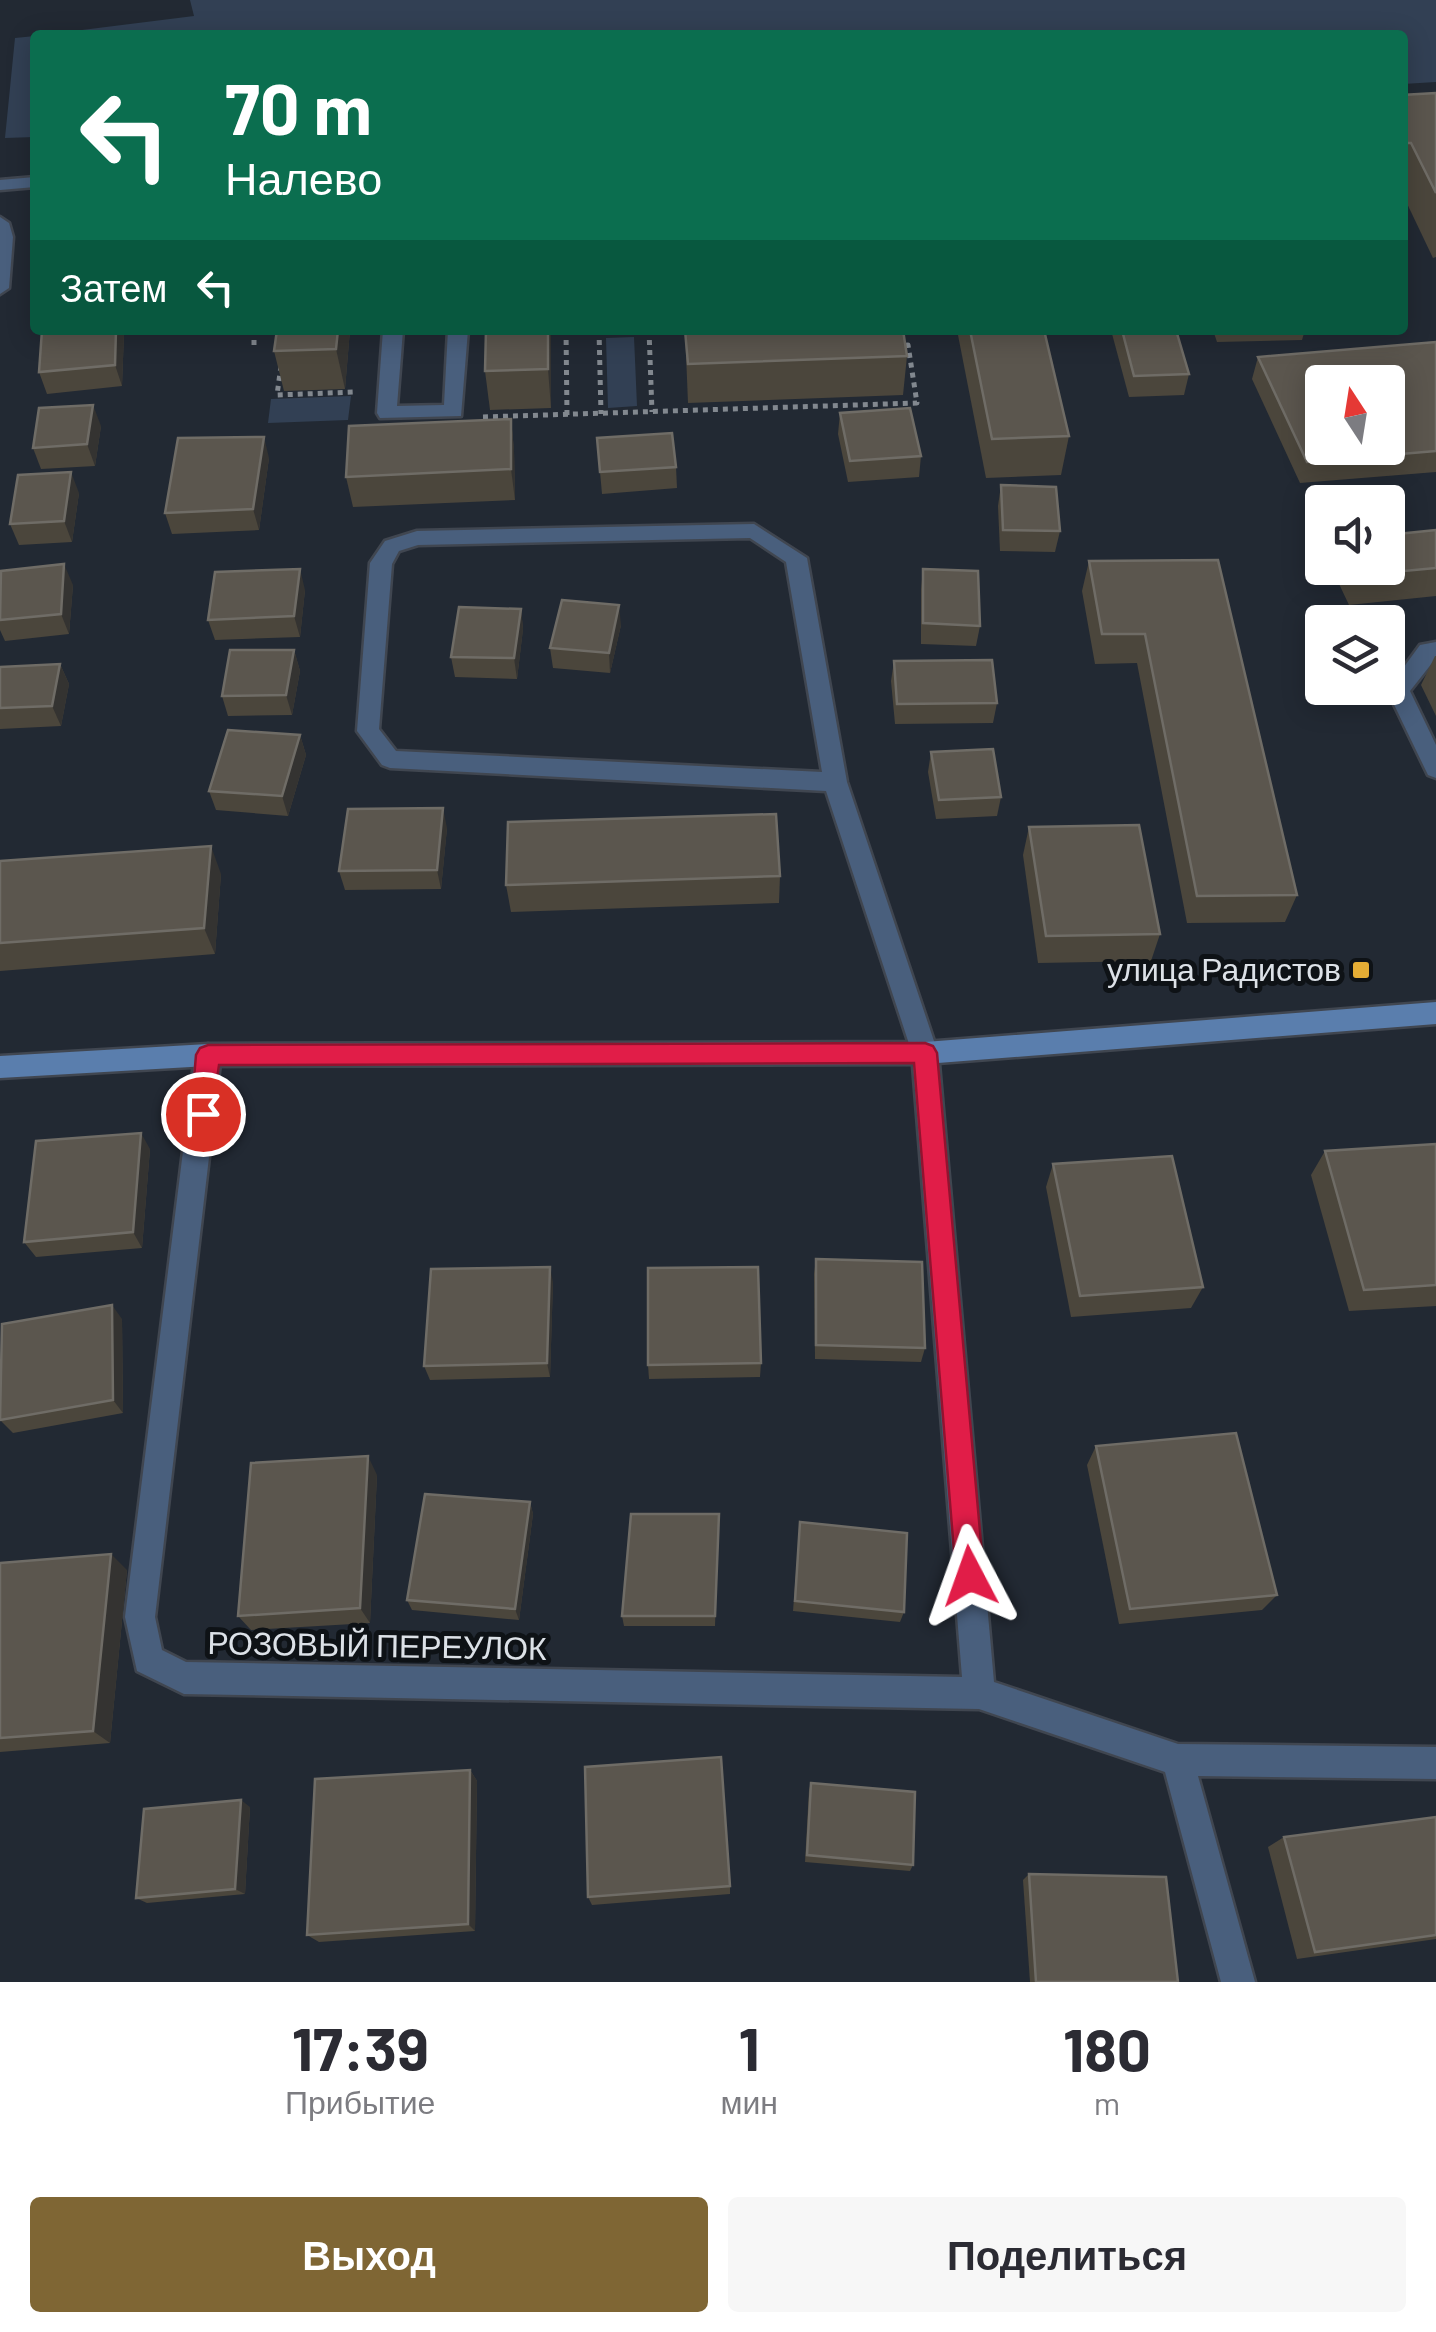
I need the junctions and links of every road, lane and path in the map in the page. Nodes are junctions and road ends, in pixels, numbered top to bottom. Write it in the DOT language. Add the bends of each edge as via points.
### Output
graph roads {
  1 [pos="30,182"];
  2 [pos="0,185"];
  3 [pos="0,224"];
  4 [pos="0,288"];
  5 [pos="254,335"];
  6 [pos="394,335"];
  7 [pos="458,335"];
  8 [pos="566,335"];
  9 [pos="599,335"];
  10 [pos="649,335"];
  11 [pos="889,346"];
  12 [pos="254,348"];
  13 [pos="281,362"];
  14 [pos="454,412"];
  15 [pos="652,412"];
  16 [pos="387,414"];
  17 [pos="566,414"];
  18 [pos="600,414"];
  19 [pos="1436,650"];
  20 [pos="1436,768"];
  21 [pos="835,782"];
  22 [pos="1436,1012"];
  23 [pos="925,1053"];
  24 [pos="208,1055"];
  25 [pos="0,1067"];
  26 [pos="980,1692"];
  27 [pos="1178,1760"];
  28 [pos="1436,1763"];
  29 [pos="1238,1982"];
  1 -- 2 [label="street"];
  3 -- 4 [label="street"];
  5 -- 12 [label="path"];
  6 -- 16 [label="street"];
  7 -- 14 [label="street"];
  8 -- 17 [label="path"];
  9 -- 18 [label="path"];
  10 -- 15 [label="path"];
  11 -- 15 [label="path" via="908,345 917,403"];
  13 -- 16 [label="path" via="277,395 370,392 368,414"];
  14 -- 16 [label="street"];
  14 -- 17 [label="path" via="474,411 474,418"];
  15 -- 18 [label="path"];
  17 -- 18 [label="path"];
  19 -- 20 [label="street" via="1398,690"];
  21 -- 21 [label="street" via="796,558 754,531 418,538 392,546 380,563 368,731 390,759"];
  21 -- 23 [label="street"];
  22 -- 23 [label="main road"];
  23 -- 24 [label="main road"];
  23 -- 26 [label="street"];
  24 -- 25 [label="main road"];
  24 -- 26 [label="street, РОЗОВЫЙ ПЕРЕУЛОК" via="140,1617 148,1660 184,1678"];
  26 -- 27 [label="street, РОЗОВЫЙ ПЕРЕУЛОК"];
  27 -- 28 [label="street, РОЗОВЫЙ ПЕРЕУЛОК"];
  27 -- 29 [label="street"];
}
